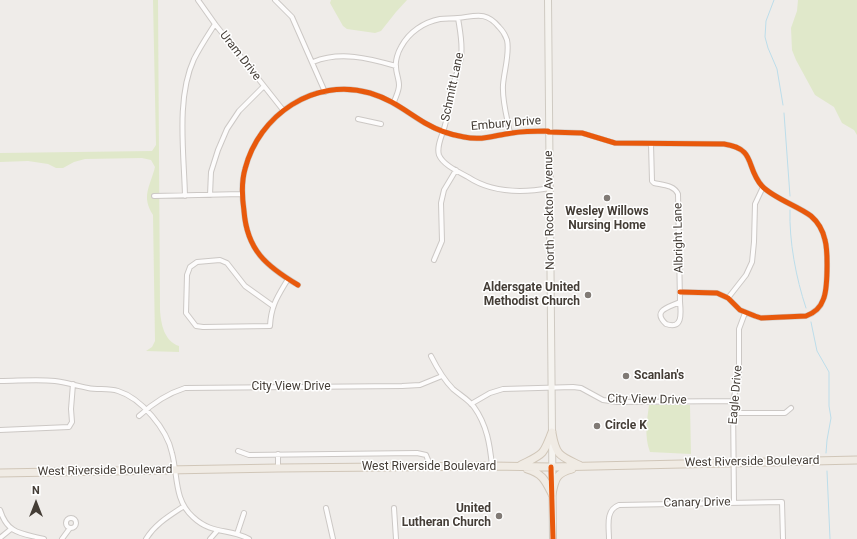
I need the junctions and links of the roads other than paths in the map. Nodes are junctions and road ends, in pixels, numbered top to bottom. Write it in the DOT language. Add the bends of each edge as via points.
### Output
graph roads {
  1 [pos="198,0"];
  2 [pos="275,0"];
  3 [pos="548,0"];
  4 [pos="458,18"];
  5 [pos="215,24"];
  6 [pos="313,62"];
  7 [pos="396,66"];
  8 [pos="264,86"];
  9 [pos="326,92"];
  10 [pos="394,102"];
  11 [pos="283,110"];
  12 [pos="358,119"];
  13 [pos="381,124"];
  14 [pos="548,131"];
  15 [pos="443,132"];
  16 [pos="510,133"];
  17 [pos="651,144"];
  18 [pos="456,170"];
  19 [pos="763,187"];
  20 [pos="550,188"];
  21 [pos="242,194"];
  22 [pos="210,195"];
  23 [pos="154,196"];
  24 [pos="185,196"];
  25 [pos="434,260"];
  26 [pos="288,279"];
  27 [pos="298,284"];
  28 [pos="680,292"];
  29 [pos="728,298"];
  30 [pos="680,302"];
  31 [pos="273,306"];
  32 [pos="745,313"];
  33 [pos="432,356"];
  34 [pos="442,376"];
  35 [pos="0,381"];
  36 [pos="73,384"];
  37 [pos="552,388"];
  38 [pos="733,401"];
  39 [pos="471,404"];
  40 [pos="791,408"];
  41 [pos="146,411"];
  42 [pos="733,413"];
  43 [pos="139,416"];
  44 [pos="0,430"];
  45 [pos="552,432"];
  46 [pos="238,452"];
  47 [pos="278,454"];
  48 [pos="857,460"];
  49 [pos="733,463"];
  50 [pos="492,466"];
  51 [pos="519,466"];
  52 [pos="581,466"];
  53 [pos="431,467"];
  54 [pos="551,467"];
  55 [pos="278,468"];
  56 [pos="175,469"];
  57 [pos="0,473"];
  58 [pos="552,494"];
  59 [pos="734,503"];
  60 [pos="184,506"];
  61 [pos="326,508"];
  62 [pos="394,508"];
  63 [pos="0,510"];
  64 [pos="244,513"];
  65 [pos="70,528"];
  66 [pos="11,529"];
  67 [pos="217,531"];
  68 [pos="238,534"];
  69 [pos="0,538"];
  70 [pos="44,539"];
  71 [pos="62,539"];
  72 [pos="146,539"];
  73 [pos="210,539"];
  74 [pos="249,539"];
  75 [pos="333,539"];
  76 [pos="396,539"];
  77 [pos="552,539"];
  78 [pos="609,539"];
  79 [pos="783,539"];
  1 -- 5 [label="street, Uram Drive"];
  2 -- 6 [label="street" via="292,17"];
  3 -- 14 [label="street, North Rockton Avenue"];
  4 -- 7 [label="street" via="439,19 413,32 398,54"];
  4 -- 15 [label="street, Schmitt Lane" via="461,56"];
  4 -- 16 [label="street" via="475,15 490,18 504,33 508,47 503,85 504,102"];
  5 -- 8 [label="street, Uram Drive"];
  5 -- 24 [label="street" via="194,59 184,92"];
  6 -- 7 [label="street" via="344,56 362,57"];
  6 -- 9 [label="street"];
  7 -- 10 [label="street" via="399,83"];
  8 -- 11 [label="street, Uram Drive"];
  8 -- 22 [label="street" via="239,111 227,129 211,172"];
  9 -- 10 [label="street, Embury Drive" via="357,90"];
  9 -- 11 [label="street, Embury Drive" via="304,98"];
  10 -- 15 [label="street, Embury Drive" via="425,124"];
  11 -- 21 [label="street, Embury Drive" via="265,128 252,151 245,170"];
  12 -- 13 [label="street"];
  14 -- 16 [label="street, Embury Drive"];
  14 -- 17 [label="street, Embury Drive" via="582,133 615,143"];
  14 -- 20 [label="street, North Rockton Avenue"];
  15 -- 16 [label="street, Embury Drive" via="483,139"];
  15 -- 18 [label="street, Schmitt Lane" via="440,155 444,162"];
  17 -- 19 [label="street, Embury Drive" via="724,144 736,147 746,154"];
  17 -- 28 [label="street, Albright Lane" via="652,181 673,188 678,194"];
  18 -- 20 [label="street" via="477,183 496,190 531,192"];
  18 -- 25 [label="street" via="444,190 441,203 442,241"];
  19 -- 29 [label="street" via="755,204 752,262 746,275"];
  19 -- 32 [label="street" via="811,216 822,231 826,246 826,291 820,307 812,314 799,318 761,318"];
  20 -- 37 [label="street, North Rockton Avenue"];
  21 -- 22 [label="street"];
  21 -- 26 [label="street, Embury Drive" via="246,228 251,243 268,265"];
  22 -- 24 [label="street"];
  23 -- 24 [label="street"];
  26 -- 27 [label="street, Embury Drive"];
  26 -- 31 [label="street"];
  28 -- 29 [label="street" via="711,292"];
  28 -- 30 [label="street, Albright Lane"];
  29 -- 32 [label="street"];
  30 -- 30 [label="street, Albright Lane" via="680,320 674,325 666,324 662,319 662,311"];
  31 -- 31 [label="street" via="270,326 196,326 186,313 187,275 190,267 197,262 220,260 226,263 245,286"];
  32 -- 38 [label="street, Eagle Drive" via="739,329 739,376"];
  33 -- 34 [label="street"];
  34 -- 39 [label="street"];
  34 -- 41 [label="street, City View Drive" via="420,385 402,386 185,388 168,394"];
  35 -- 36 [label="street" via="49,380"];
  36 -- 41 [label="street" via="121,392 134,399"];
  36 -- 44 [label="street" via="72,424 69,428"];
  37 -- 38 [label="street, City View Drive" via="581,388 603,400 617,402"];
  37 -- 39 [label="street, City View Drive" via="502,389"];
  37 -- 45 [label="street, North Rockton Avenue"];
  38 -- 42 [label="street, Eagle Drive"];
  39 -- 50 [label="street" via="486,431"];
  40 -- 42 [label="street" via="785,413"];
  41 -- 43 [label="street, City View Drive"];
  41 -- 56 [label="street" via="168,438"];
  42 -- 49 [label="street, Eagle Drive"];
  45 -- 51 [label="main road" via="542,453"];
  45 -- 52 [label="main road" via="554,446 559,454"];
  45 -- 54 [label="street, North Rockton Avenue"];
  46 -- 47 [label="street" via="249,455"];
  47 -- 53 [label="street" via="417,453 426,455"];
  47 -- 55 [label="street"];
  48 -- 49 [label="main road, West Riverside Boulevard"];
  49 -- 52 [label="main road, West Riverside Boulevard"];
  49 -- 59 [label="street, Eagle Drive"];
  50 -- 51 [label="main road, West Riverside Boulevard"];
  50 -- 53 [label="main road, West Riverside Boulevard"];
  51 -- 54 [label="main road, West Riverside Boulevard"];
  51 -- 58 [label="main road" via="545,479"];
  52 -- 54 [label="main road, West Riverside Boulevard"];
  52 -- 58 [label="main road" via="558,475"];
  53 -- 55 [label="main road, West Riverside Boulevard"];
  54 -- 58 [label="street, North Rockton Avenue"];
  55 -- 56 [label="main road, West Riverside Boulevard"];
  56 -- 57 [label="main road, West Riverside Boulevard"];
  56 -- 60 [label="street" via="178,492"];
  58 -- 77 [label="street, North Rockton Avenue"];
  59 -- 78 [label="street, Canary Drive" via="621,504 612,509 609,517"];
  59 -- 79 [label="street, Canary Drive" via="782,502"];
  60 -- 67 [label="street" via="194,518"];
  60 -- 72 [label="street" via="159,523"];
  61 -- 75 [label="street"];
  62 -- 76 [label="street"];
  63 -- 66 [label="street"];
  64 -- 68 [label="street"];
  65 -- 71 [label="street"];
  66 -- 69 [label="street"];
  66 -- 70 [label="street" via="22,535"];
  67 -- 68 [label="street"];
  67 -- 73 [label="street"];
  68 -- 74 [label="street"];
}
